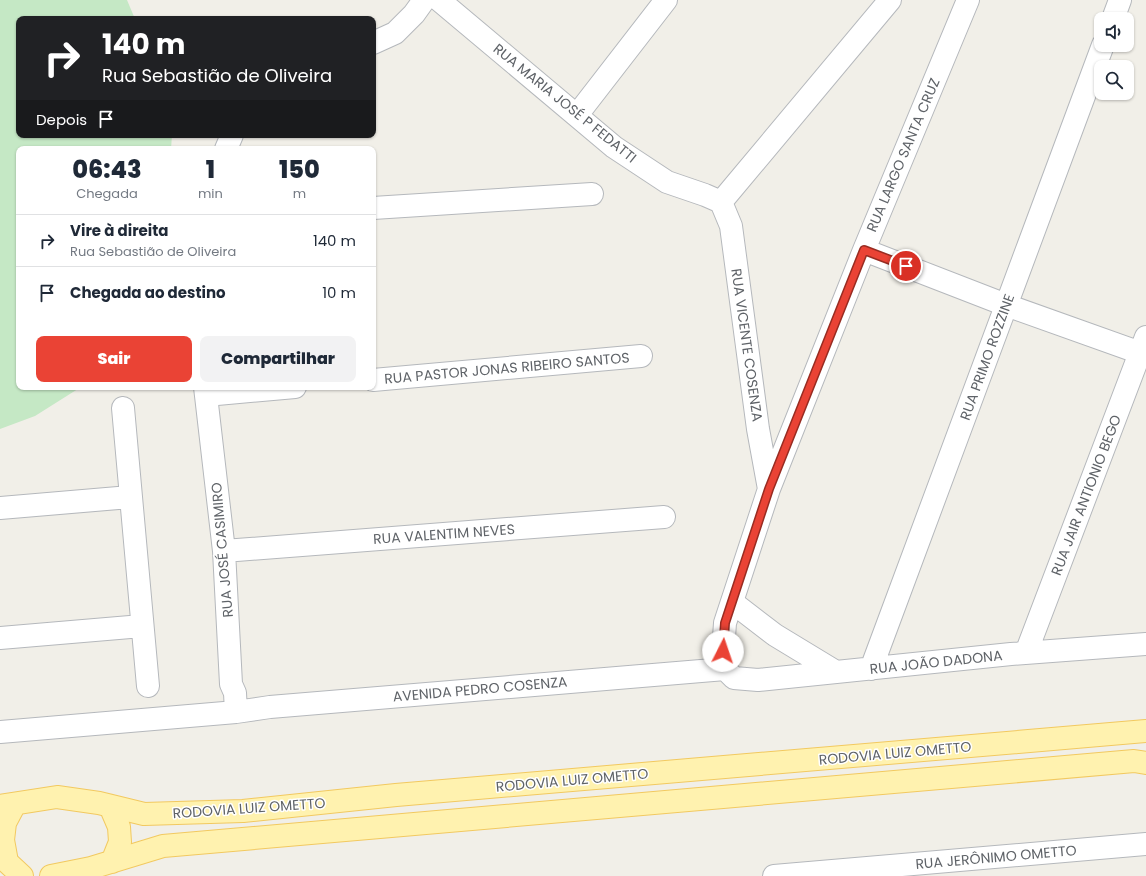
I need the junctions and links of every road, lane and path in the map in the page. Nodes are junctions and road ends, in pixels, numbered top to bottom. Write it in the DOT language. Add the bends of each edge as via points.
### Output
graph roads {
  1 [pos="424,0"];
  2 [pos="439,0"];
  3 [pos="666,0"];
  4 [pos="890,0"];
  5 [pos="968,0"];
  6 [pos="1120,0"];
  7 [pos="1116,12"];
  8 [pos="376,42"];
  9 [pos="1100,52"];
  10 [pos="577,116"];
  11 [pos="592,194"];
  12 [pos="721,202"];
  13 [pos="376,208"];
  14 [pos="864,250"];
  15 [pos="1006,305"];
  16 [pos="1144,348"];
  17 [pos="641,356"];
  18 [pos="376,380"];
  19 [pos="228,390"];
  20 [pos="206,391"];
  21 [pos="123,408"];
  22 [pos="769,489"];
  23 [pos="130,497"];
  24 [pos="0,508"];
  25 [pos="664,517"];
  26 [pos="224,551"];
  27 [pos="732,602"];
  28 [pos="142,626"];
  29 [pos="0,638"];
  30 [pos="1146,644"];
  31 [pos="1026,653"];
  32 [pos="871,669"];
  33 [pos="727,671"];
  34 [pos="836,672"];
  35 [pos="148,686"];
  36 [pos="236,712"];
  37 [pos="1146,731"];
  38 [pos="0,732"];
  39 [pos="1146,763"];
  40 [pos="7,805"];
  41 [pos="110,806"];
  42 [pos="1146,844"];
  43 [pos="112,862"];
  44 [pos="982,867"];
  45 [pos="813,874"];
  46 [pos="60,875"];
  47 [pos="22,876"];
  48 [pos="774,876"];
  1 -- 8 [label="street" via="395,32"];
  2 -- 10 [label="street, RUA MARIA JOSÉ P FEDATTI"];
  3 -- 10 [label="street"];
  4 -- 12 [label="street"];
  5 -- 14 [label="street, RUA LARGO SANTA CRUZ"];
  6 -- 7 [label="street"];
  9 -- 15 [label="street, RUA PRIMO ROZZINE"];
  10 -- 12 [label="street, RUA MARIA JOSÉ P FEDATTI" via="614,147 667,182"];
  11 -- 13 [label="street"];
  12 -- 22 [label="street, RUA VICENTE COSENZA" via="731,226 758,429"];
  14 -- 15 [label="street"];
  14 -- 22 [label="street, RUA LARGO SANTA CRUZ"];
  15 -- 16 [label="street"];
  15 -- 32 [label="street, RUA PRIMO ROZZINE"];
  16 -- 31 [label="street, RUA JAIR ANTIONIO BEGO"];
  17 -- 18 [label="street, RUA PASTOR JONAS RIBEIRO SANTOS"];
  19 -- 20 [label="street"];
  20 -- 26 [label="street, RUA JOSÉ CASIMIRO"];
  21 -- 23 [label="street"];
  22 -- 27 [label="street, RUA LARGO SANTA CRUZ"];
  23 -- 24 [label="street"];
  23 -- 28 [label="street"];
  25 -- 26 [label="street, RUA VALENTIM NEVES"];
  26 -- 36 [label="street, RUA JOSÉ CASIMIRO" via="231,684 235,693"];
  27 -- 33 [label="street, RUA LARGO SANTA CRUZ" via="725,623 723,651"];
  27 -- 34 [label="street" via="775,636"];
  28 -- 29 [label="street"];
  28 -- 35 [label="street"];
  30 -- 31 [label="street, RUA JOÃO DADONA"];
  31 -- 32 [label="street, RUA JOÃO DADONA"];
  32 -- 34 [label="street, RUA JOÃO DADONA"];
  33 -- 34 [label="street, RUA JOÃO DADONA" via="734,678 758,680"];
  33 -- 36 [label="street, AVENIDA PEDRO COSENZA" via="270,707"];
  36 -- 38 [label="street, AVENIDA PEDRO COSENZA"];
  37 -- 41 [label="main road, RODOVIA LUIZ OMETTO" via="404,794 243,811 144,814"];
  39 -- 43 [label="main road, RODOVIA LUIZ OMETTO" via="1134,761 163,846"];
  40 -- 41 [label="main road, RODOVIA LUIZ OMETTO" via="57,797"];
  40 -- 47 [label="main road" via="3,840 7,862"];
  41 -- 43 [label="main road" via="119,827 120,842"];
  42 -- 44 [label="street, RUA JERÔNIMO OMETTO"];
  43 -- 46 [label="main road, RODOVIA LUIZ OMETTO"];
  44 -- 45 [label="street, RUA JERÔNIMO OMETTO"];
  45 -- 48 [label="street, RUA JERÔNIMO OMETTO"];
}
